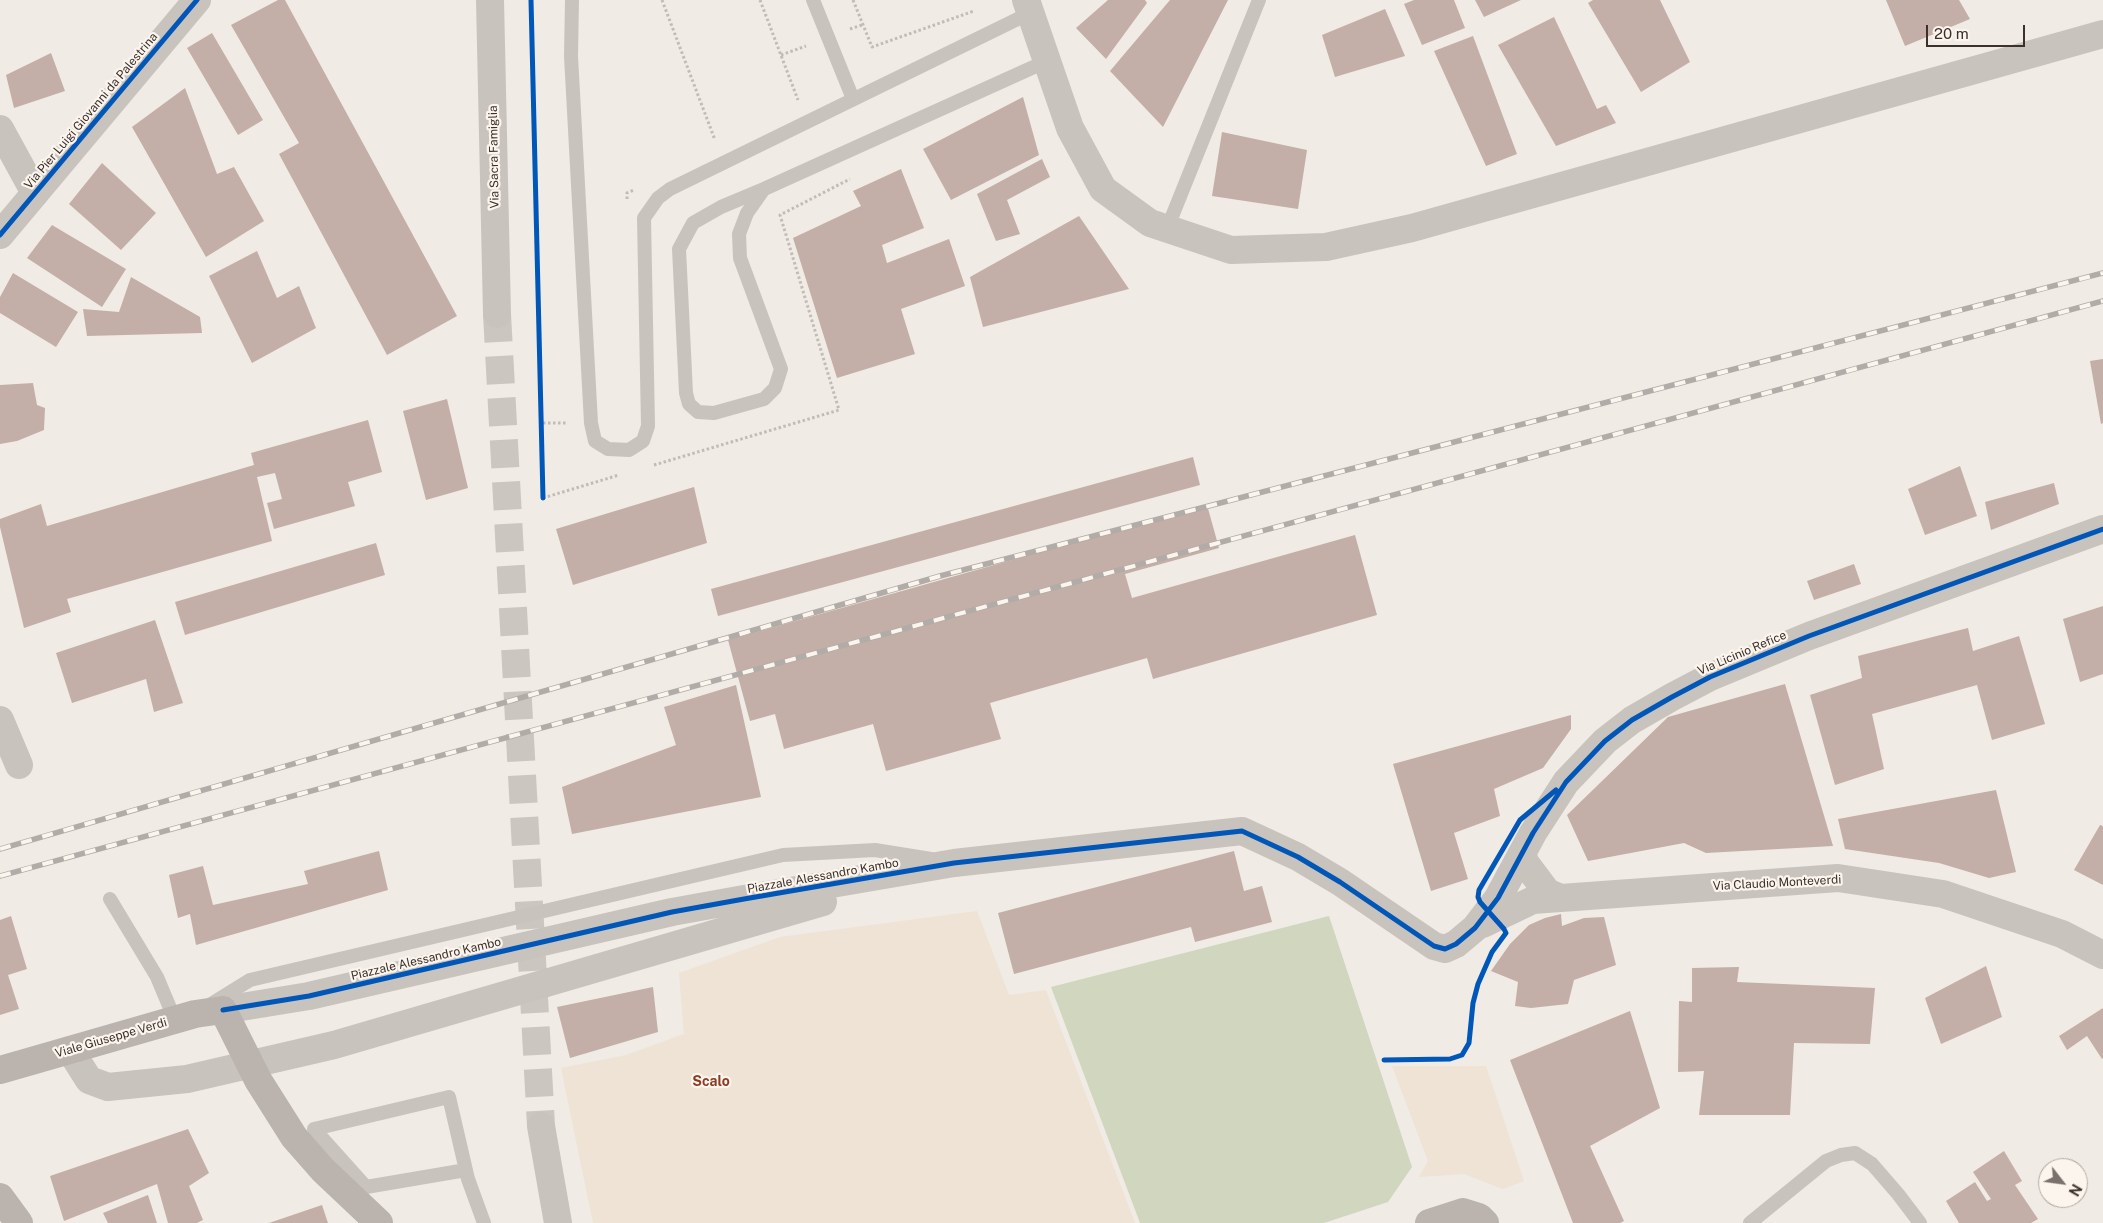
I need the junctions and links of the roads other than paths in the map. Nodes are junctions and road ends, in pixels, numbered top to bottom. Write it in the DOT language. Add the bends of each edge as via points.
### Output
graph roads {
  1 [pos="197,0"];
  2 [pos="490,0"];
  3 [pos="572,0"];
  4 [pos="813,0"];
  5 [pos="1260,0"];
  6 [pos="1028,6"];
  7 [pos="2103,34"];
  8 [pos="1047,61"];
  9 [pos="853,99"];
  10 [pos="0,129"];
  11 [pos="764,189"];
  12 [pos="35,193"];
  13 [pos="1167,229"];
  14 [pos="0,235"];
  15 [pos="497,314"];
  16 [pos="2103,529"];
  17 [pos="0,720"];
  18 [pos="19,765"];
  19 [pos="1522,855"];
  20 [pos="954,863"];
  21 [pos="1558,897"];
  22 [pos="110,899"];
  23 [pos="1408,928"];
  24 [pos="1475,928"];
  25 [pos="2103,955"];
  26 [pos="223,1010"];
  27 [pos="185,1017"];
  28 [pos="70,1050"];
  29 [pos="250,1064"];
  30 [pos="0,1070"];
  31 [pos="541,1126"];
  32 [pos="466,1170"];
  33 [pos="0,1197"];
  34 [pos="1482,1220"];
  35 [pos="19,1223"];
  36 [pos="379,1223"];
  37 [pos="484,1223"];
  38 [pos="558,1223"];
  39 [pos="1429,1223"];
  40 [pos="1750,1223"];
  41 [pos="1920,1223"];
  1 -- 12 [label="street, Via Pier Luigi Giovanni da Palestrina"];
  2 -- 15 [label="street, Via Sacra Famiglia"];
  3 -- 9 [label="lane" via="571,56 591,423 595,441 608,449 629,450 643,441 648,426 644,218 658,198 670,189"];
  4 -- 9 [label="lane"];
  5 -- 13 [label="lane"];
  6 -- 8 [label="street"];
  6 -- 9 [label="lane"];
  7 -- 13 [label="street" via="1412,228 1326,247 1231,250"];
  8 -- 11 [label="lane"];
  8 -- 13 [label="street" via="1070,128 1103,189 1150,223"];
  10 -- 12 [label="street"];
  11 -- 11 [label="lane" via="693,223 679,249 686,393 689,404 698,412 714,413 764,399 775,388 781,369 740,258 739,234 747,213"];
  12 -- 14 [label="street, Via Pier Luigi Giovanni da Palestrina"];
  16 -- 19 [label="street, Via Licinio Refice" via="1809,636 1710,677 1672,697 1632,720 1584,760 1566,782"];
  17 -- 18 [label="street"];
  19 -- 21 [label="street" via="1548,892"];
  19 -- 24 [label="street, Via Licinio Refice" via="1498,898"];
  20 -- 23 [label="street, Piazzale Alessandro Kambo" via="1242,831 1298,857"];
  20 -- 26 [label="street, Piazzale Alessandro Kambo" via="672,912 309,996"];
  20 -- 27 [label="lane, Piazzale Alessandro Kambo" via="875,850 784,855 250,980"];
  20 -- 29 [label="street, Piazzale Alessandro Kambo" via="334,1045"];
  21 -- 24 [label="street, Via Claudio Monteverdi" via="1533,900 1514,907"];
  21 -- 25 [label="street, Via Claudio Monteverdi" via="1838,878 1943,894 2062,934"];
  22 -- 27 [label="lane"];
  23 -- 24 [label="street, Via Licinio Refice" via="1434,946 1445,949"];
  26 -- 27 [label="main road, Viale Giuseppe Verdi"];
  26 -- 29 [label="main road"];
  27 -- 28 [label="main road, Viale Giuseppe Verdi"];
  28 -- 29 [label="street, Piazzale Alessandro Kambo" via="89,1080 108,1087 187,1079"];
  28 -- 30 [label="main road, Viale Giuseppe Verdi"];
  29 -- 36 [label="main road" via="294,1137 323,1170"];
  31 -- 38 [label="street"];
  32 -- 32 [label="lane" via="449,1098 314,1129 366,1187"];
  32 -- 37 [label="lane"];
  33 -- 35 [label="main road"];
  34 -- 39 [label="main road" via="1463,1212"];
  40 -- 41 [label="lane" via="1826,1161 1841,1154 1855,1154 1872,1164"];
}
